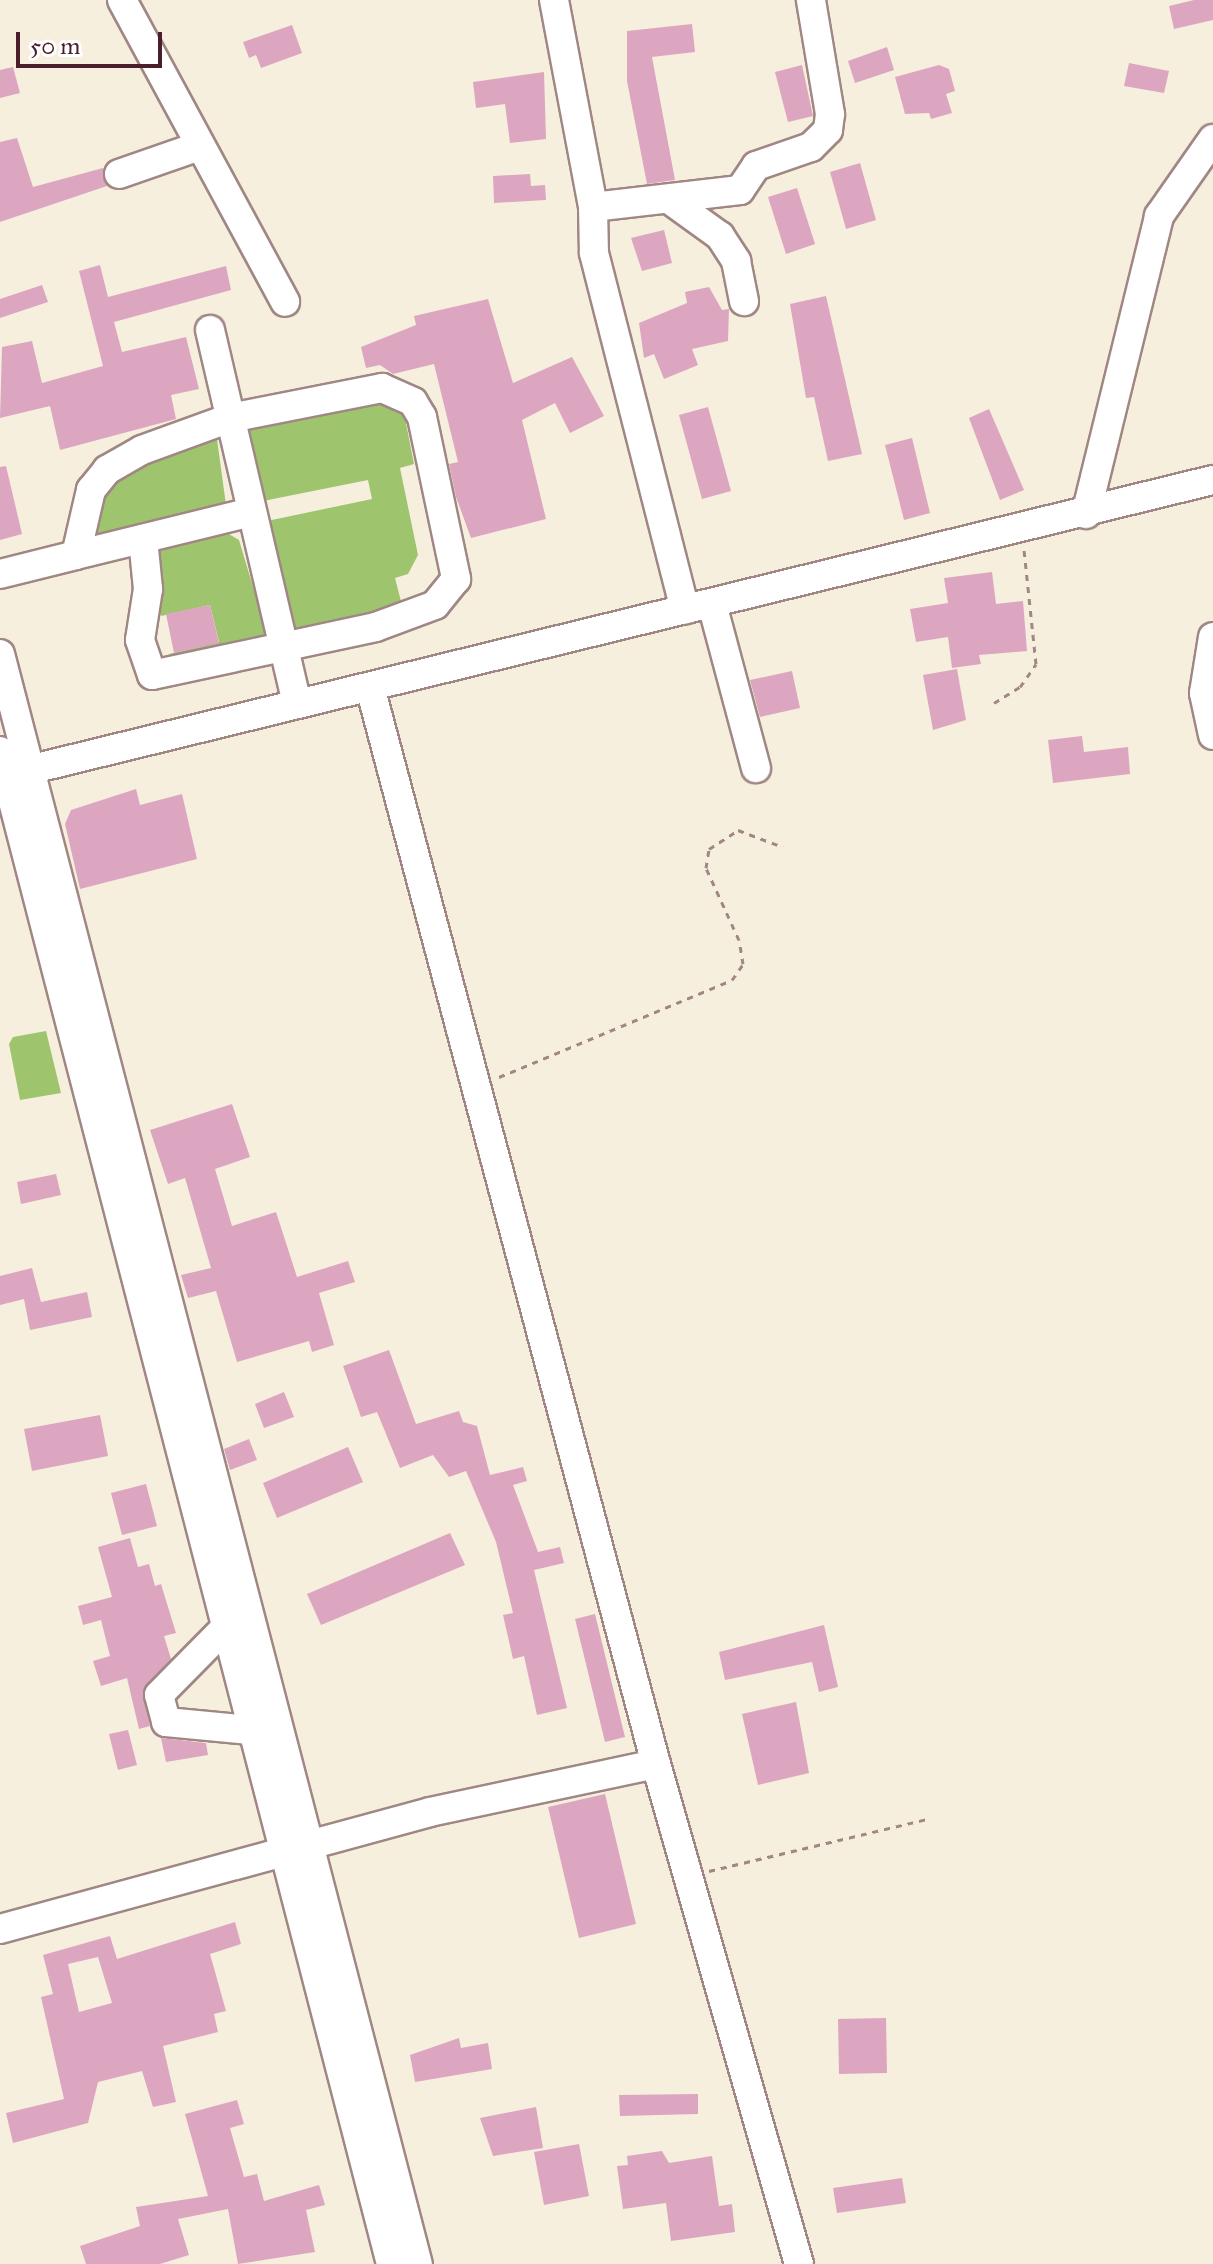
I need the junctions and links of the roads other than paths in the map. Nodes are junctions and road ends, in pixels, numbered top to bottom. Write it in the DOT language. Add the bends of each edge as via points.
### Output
graph roads {
  1 [pos="122,0"];
  2 [pos="554,0"];
  3 [pos="811,0"];
  4 [pos="1213,139"];
  5 [pos="197,147"];
  6 [pos="119,174"];
  7 [pos="670,200"];
  8 [pos="593,207"];
  9 [pos="744,301"];
  10 [pos="285,302"];
  11 [pos="210,330"];
  12 [pos="230,418"];
  13 [pos="1213,480"];
  14 [pos="251,512"];
  15 [pos="1086,514"];
  16 [pos="143,539"];
  17 [pos="76,555"];
  18 [pos="0,574"];
  19 [pos="698,607"];
  20 [pos="1213,637"];
  21 [pos="284,650"];
  22 [pos="0,654"];
  23 [pos="370,687"];
  24 [pos="297,703"];
  25 [pos="1211,721"];
  26 [pos="9,768"];
  27 [pos="756,768"];
  28 [pos="223,1630"];
  29 [pos="249,1730"];
  30 [pos="656,1764"];
  31 [pos="309,1847"];
  32 [pos="280,1855"];
  33 [pos="0,1929"];
  34 [pos="391,2264"];
  35 [pos="418,2264"];
  36 [pos="799,2264"];
  1 -- 5 [label="street"];
  2 -- 8 [label="street"];
  3 -- 7 [label="street" via="828,130 811,147 756,166 740,190"];
  4 -- 15 [label="street" via="1159,216"];
  5 -- 6 [label="street"];
  5 -- 10 [label="street"];
  7 -- 8 [label="street"];
  7 -- 9 [label="street" via="720,236 736,261"];
  8 -- 19 [label="street" via="594,253"];
  11 -- 12 [label="street"];
  12 -- 14 [label="street"];
  12 -- 17 [label="street" via="107,470 81,519"];
  12 -- 21 [label="street" via="360,388 382,388 413,402 456,564 450,593 435,605"];
  13 -- 15 [label="street"];
  14 -- 16 [label="street"];
  14 -- 21 [label="street"];
  15 -- 19 [label="street"];
  16 -- 17 [label="street"];
  16 -- 21 [label="street" via="148,589 140,640 152,675"];
  17 -- 18 [label="street"];
  19 -- 23 [label="street"];
  19 -- 27 [label="street"];
  20 -- 25 [label="street"];
  21 -- 24 [label="street"];
  22 -- 26 [label="street"];
  23 -- 24 [label="street"];
  23 -- 30 [label="street" via="480,1085"];
  24 -- 26 [label="street"];
  26 -- 28 [label="street"];
  26 -- 31 [label="street"];
  28 -- 29 [label="street"];
  28 -- 29 [label="street" via="159,1695 166,1722"];
  29 -- 32 [label="street"];
  30 -- 31 [label="street"];
  30 -- 36 [label="street"];
  31 -- 32 [label="street"];
  31 -- 35 [label="street"];
  32 -- 33 [label="street"];
  32 -- 34 [label="street"];
}
